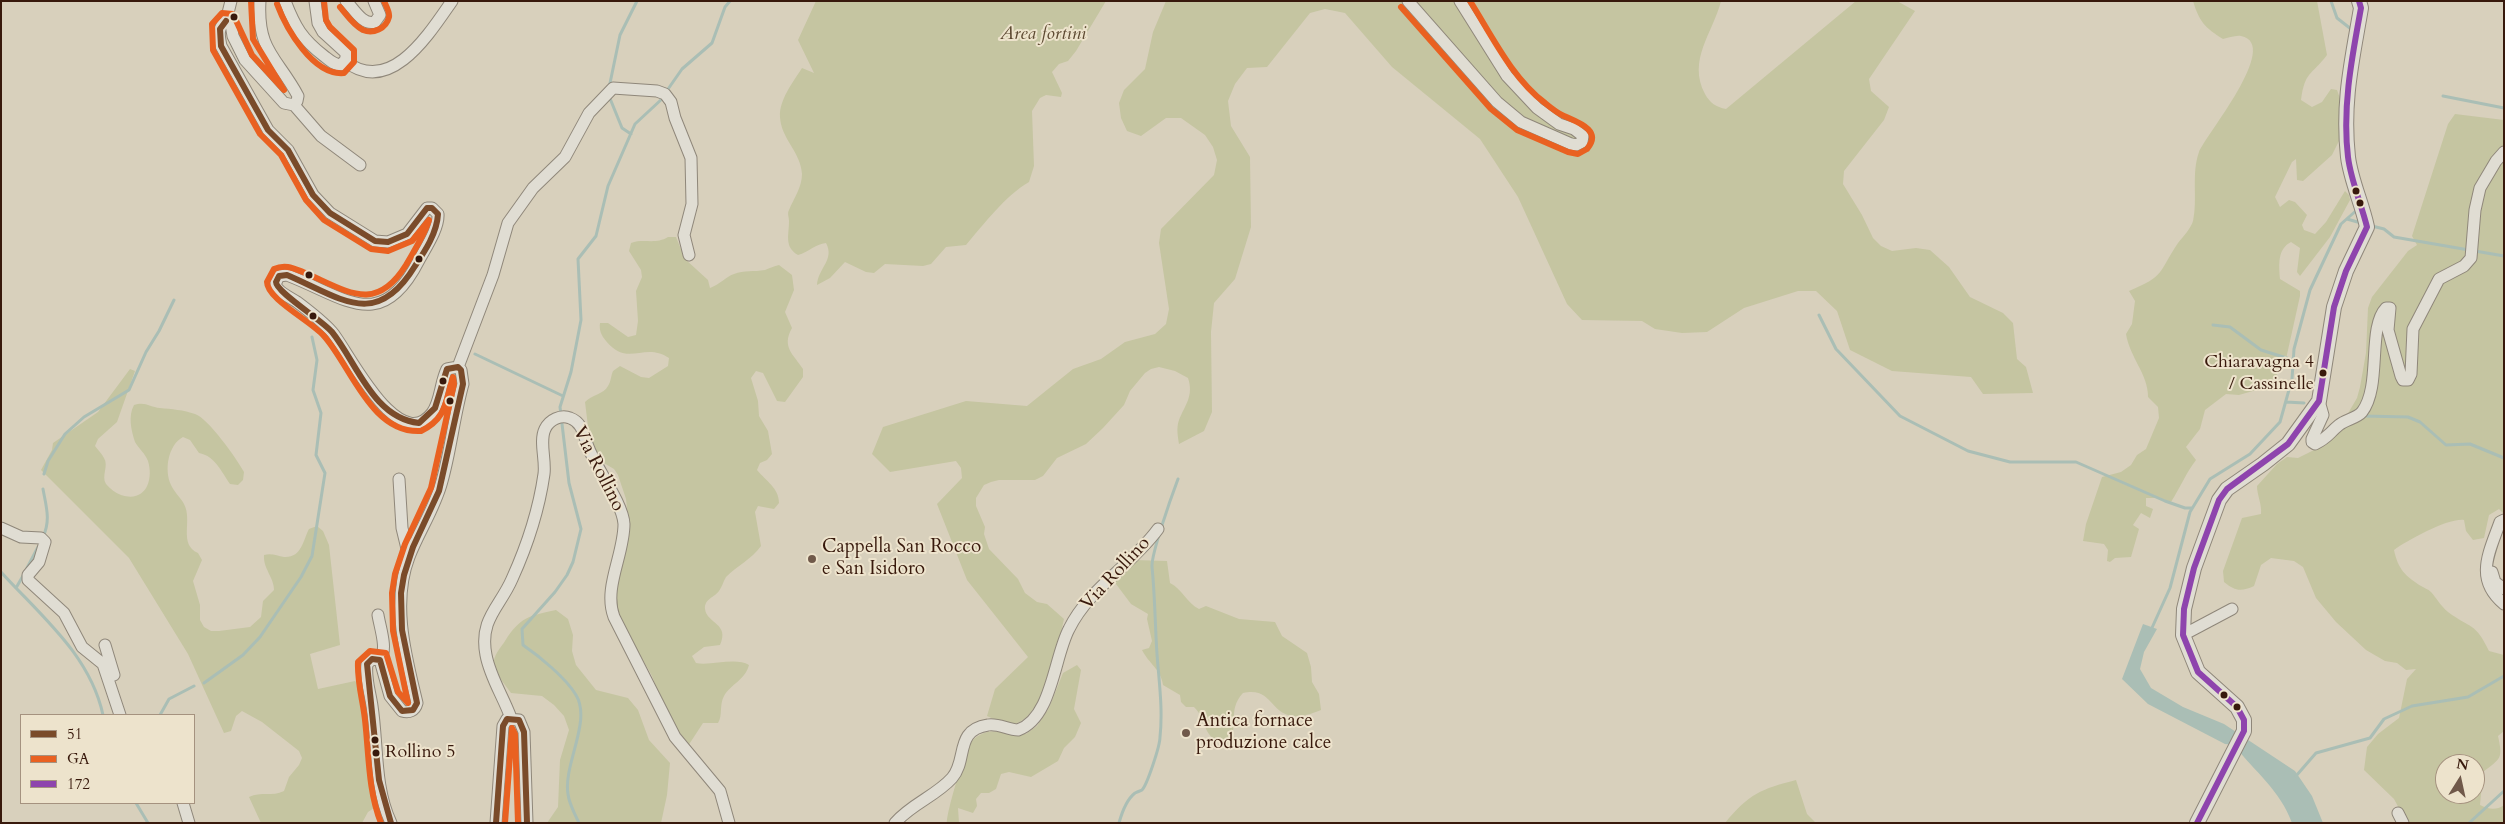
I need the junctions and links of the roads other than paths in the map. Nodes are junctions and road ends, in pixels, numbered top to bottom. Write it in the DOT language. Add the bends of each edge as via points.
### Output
graph roads {
  1 [pos="231,1"];
  2 [pos="260,1"];
  3 [pos="286,1"];
  4 [pos="315,1"];
  5 [pos="346,1"];
  6 [pos="374,1"];
  7 [pos="452,1"];
  8 [pos="1408,1"];
  9 [pos="1460,1"];
  10 [pos="2359,1"];
  11 [pos="226,21"];
  12 [pos="345,61"];
  13 [pos="294,105"];
  14 [pos="2504,152"];
  15 [pos="360,164"];
  16 [pos="689,255"];
  17 [pos="458,367"];
  18 [pos="2319,401"];
  19 [pos="399,479"];
  20 [pos="2504,520"];
  21 [pos="1,528"];
  22 [pos="1158,529"];
  23 [pos="409,557"];
  24 [pos="2486,565"];
  25 [pos="2504,589"];
  26 [pos="2504,604"];
  27 [pos="2232,609"];
  28 [pos="378,615"];
  29 [pos="2183,635"];
  30 [pos="105,645"];
  31 [pos="380,660"];
  32 [pos="120,714"];
  33 [pos="127,714"];
  34 [pos="511,718"];
  35 [pos="183,804"];
  36 [pos="189,823"];
  37 [pos="391,823"];
  38 [pos="496,823"];
  39 [pos="527,823"];
  40 [pos="728,823"];
  41 [pos="895,823"];
  42 [pos="2197,823"];
  1 -- 11 [label="street"];
  2 -- 13 [label="street" via="261,35 298,96"];
  3 -- 12 [label="street" via="302,38 336,65"];
  4 -- 12 [label="street" via="318,23 335,45 345,51"];
  5 -- 6 [label="street" via="364,21 370,23 380,15"];
  7 -- 12 [label="street" via="432,30 400,64 376,73 356,70"];
  8 -- 9 [label="street" via="1497,102 1521,122 1571,144 1582,142 1583,136 1579,132 1559,124 1537,108 1507,76"];
  10 -- 18 [label="street" via="2361,8 2346,89 2345,112 2348,158 2368,227 2346,271 2334,307"];
  11 -- 13 [label="street" via="231,24 245,60 284,103"];
  11 -- 17 [label="street" via="219,31 221,46 268,130 288,150 313,195 330,213 382,242 394,241 408,234 427,208 438,214 434,230 409,279 388,299 367,304 346,302 284,274 277,279 276,288 332,333 357,374 376,397 406,421 417,422 432,413 447,369"];
  13 -- 15 [label="street" via="321,136"];
  14 -- 18 [label="street" via="2480,188 2474,210 2471,258 2464,266 2439,279 2413,329 2408,380 2401,376 2388,330 2390,308 2386,308 2382,312 2370,390 2362,412 2315,444 2312,439 2323,415"];
  16 -- 17 [label="street" via="684,236 692,204 691,158 671,102 665,94 657,91 613,88 589,113 565,157 533,188 508,223 491,281"];
  17 -- 23 [label="street" via="462,384 442,481 430,515"];
  18 -- 29 [label="street" via="2288,444 2228,489 2219,500 2188,592"];
  19 -- 23 [label="street" via="402,528"];
  20 -- 24 [label="street" via="2500,522"];
  21 -- 32 [label="street" via="21,537 41,538 44,542 39,562 28,575 28,580 64,614 82,647 103,664"];
  22 -- 41 [label="street, Via Rollino" via="1145,547 1095,594 1071,625 1053,681 1030,722 1018,730 989,725 970,733 953,776 914,804"];
  23 -- 31 [label="street" via="400,589 404,641 417,704 412,711 402,711 390,696"];
  24 -- 25 [label="street" via="2495,582"];
  24 -- 26 [label="street" via="2488,582"];
  27 -- 29 [label="street"];
  28 -- 31 [label="street" via="383,643"];
  29 -- 42 [label="street" via="2198,672 2238,707 2244,720 2244,731"];
  30 -- 33 [label="street" via="123,710"];
  31 -- 37 [label="street" via="372,659 366,670 379,782 383,806"];
  34 -- 38 [label="street" via="502,726"];
  34 -- 39 [label="street, Via Rollino" via="519,720 524,732"];
  34 -- 40 [label="street, Via Rollino" via="492,676 486,654 486,629 490,614 513,578 536,510 545,470 544,431 552,421 567,417 581,427 623,519 611,597 614,617 675,737 720,791"];
  35 -- 36 [label="street"];
}
